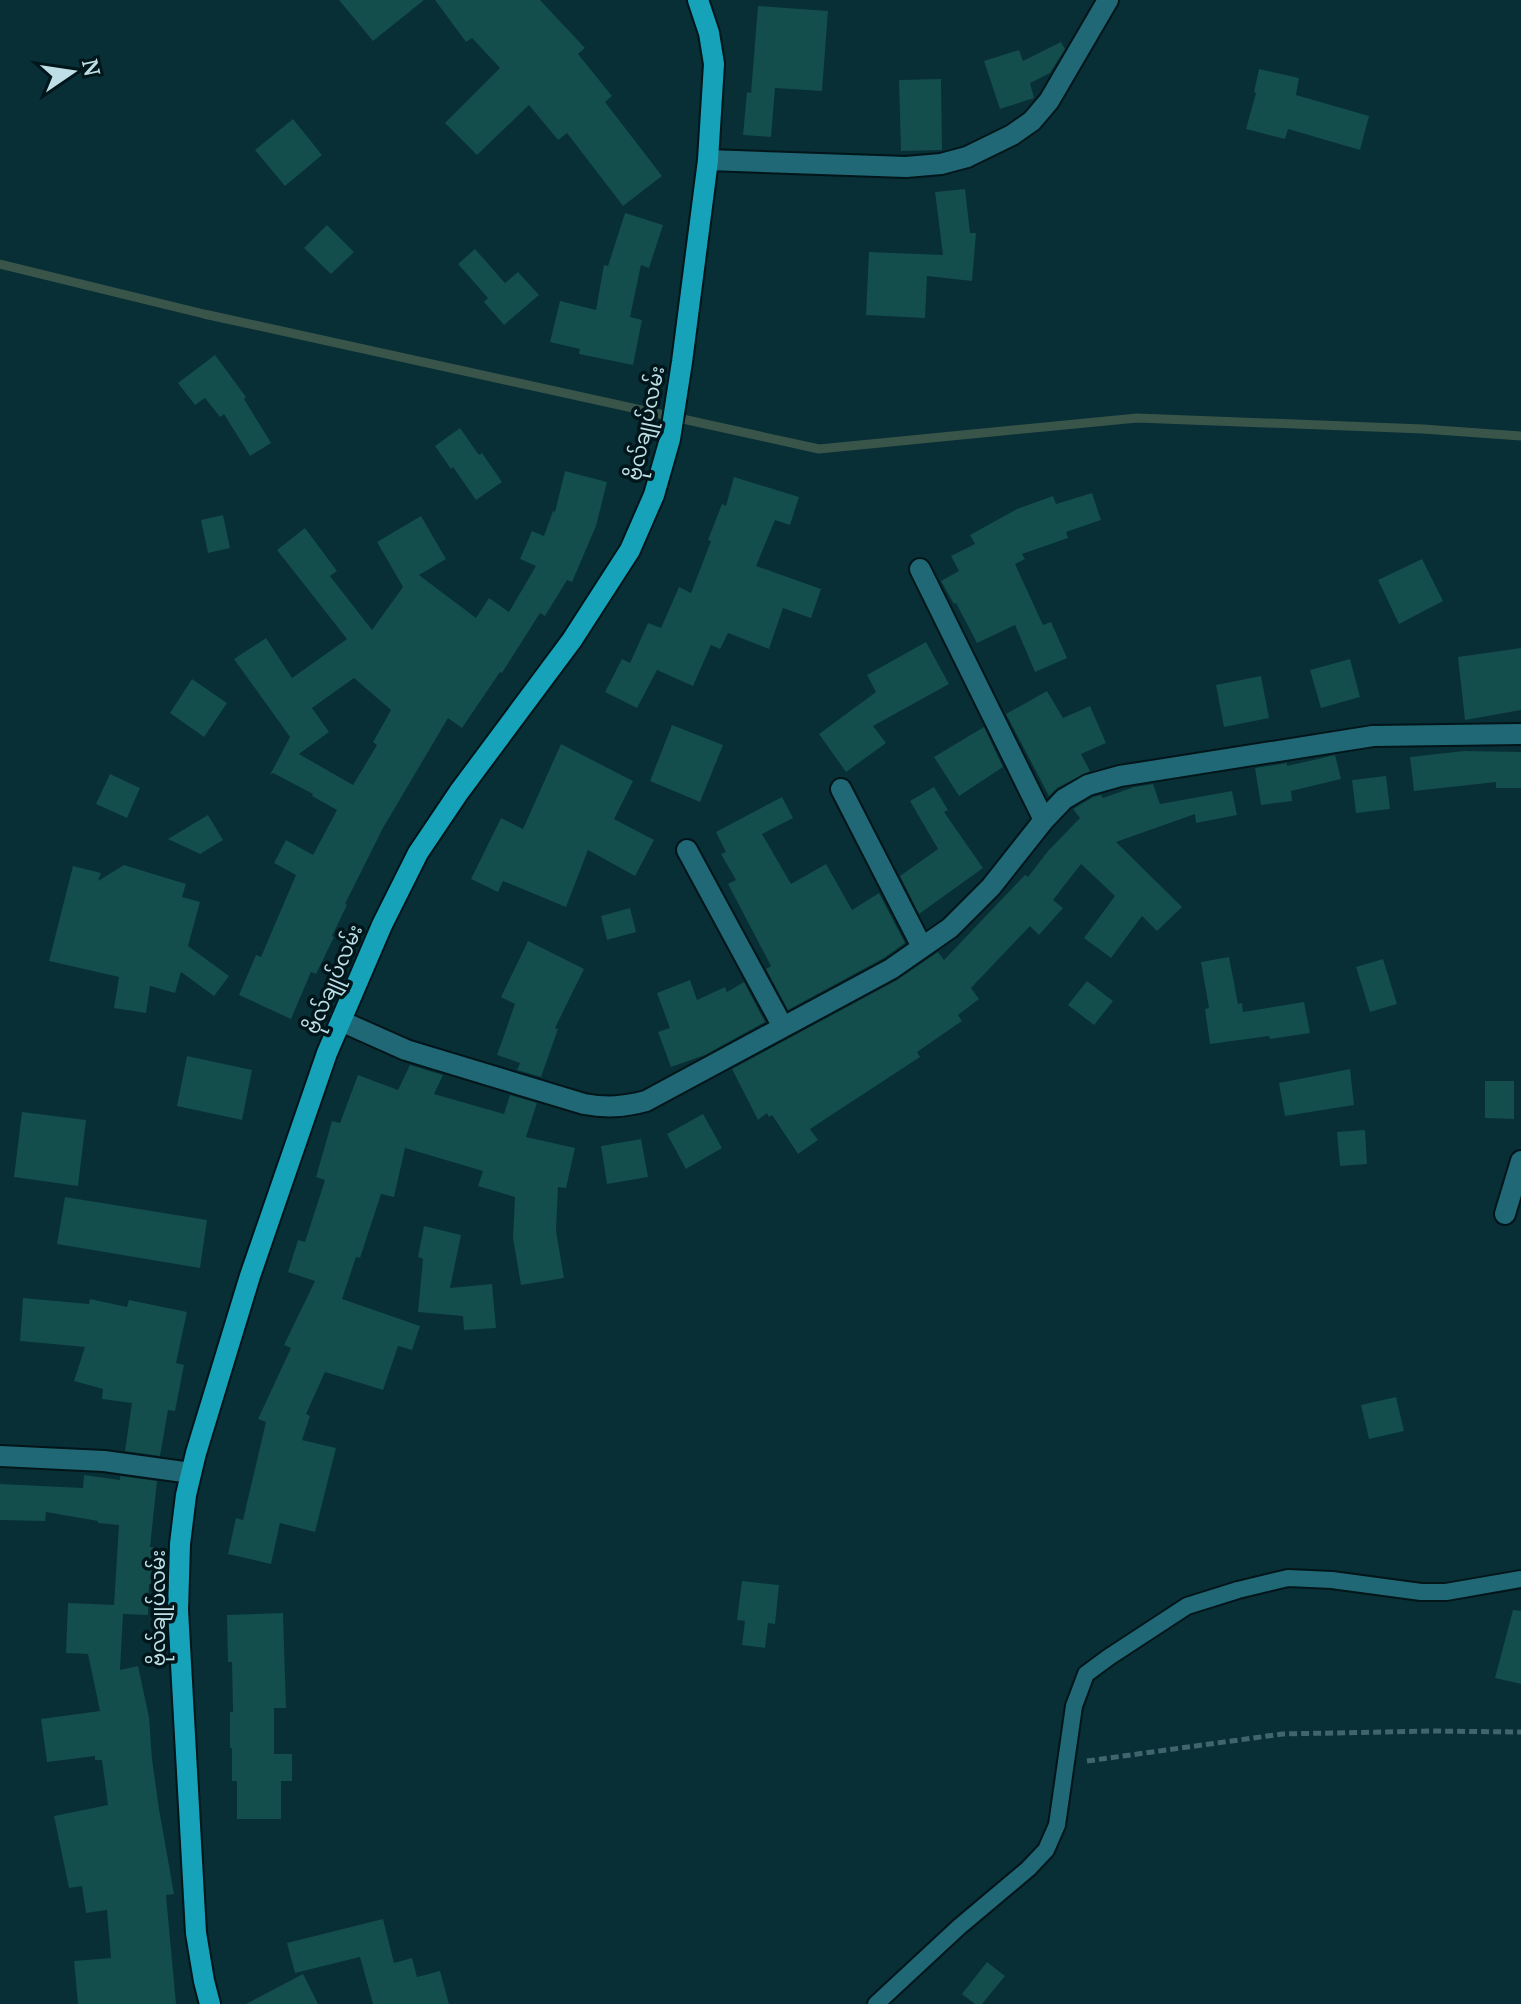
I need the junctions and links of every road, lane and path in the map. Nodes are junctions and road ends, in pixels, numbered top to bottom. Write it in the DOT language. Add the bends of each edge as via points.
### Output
graph roads {
  1 [pos="698,0"];
  2 [pos="1108,0"];
  3 [pos="708,160"];
  4 [pos="920,569"];
  5 [pos="1521,734"];
  6 [pos="841,789"];
  7 [pos="1044,820"];
  8 [pos="687,850"];
  9 [pos="922,947"];
  10 [pos="341,1021"];
  11 [pos="783,1027"];
  12 [pos="1521,1161"];
  13 [pos="1505,1214"];
  14 [pos="0,1456"];
  15 [pos="191,1473"];
  16 [pos="1521,1579"];
  17 [pos="1521,1732"];
  18 [pos="1066,1763"];
  19 [pos="210,2004"];
  20 [pos="876,2004"];
  1 -- 3 [label="main road, ဗိုလ်‌ချုပ်‌လမ်း" via="714,64"];
  2 -- 3 [label="street" via="1032,121 967,157 906,167"];
  3 -- 10 [label="main road, ဗိုလ်‌ချုပ်‌လမ်း" via="670,439 654,495 630,550 572,640 418,853"];
  4 -- 7 [label="street"];
  5 -- 7 [label="street" via="1373,736 1120,776 1088,785"];
  6 -- 9 [label="street"];
  7 -- 9 [label="street" via="991,887 950,928"];
  8 -- 11 [label="street"];
  9 -- 11 [label="street"];
  10 -- 11 [label="street" via="406,1050 607,1108 646,1101"];
  10 -- 15 [label="main road, ဗိုလ်‌ချုပ်‌လမ်း" via="250,1276"];
  12 -- 13 [label="street"];
  14 -- 15 [label="street" via="104,1461"];
  15 -- 19 [label="main road, ဗိုလ်‌ချုပ်‌လမ်း" via="180,1544 178,1610 196,1933"];
  16 -- 18 [label="lane" via="1434,1592 1288,1578 1187,1606 1086,1674 1074,1706"];
  17 -- 18 [label="path" via="1282,1734"];
  18 -- 20 [label="lane" via="1057,1825 1046,1850"];
}
